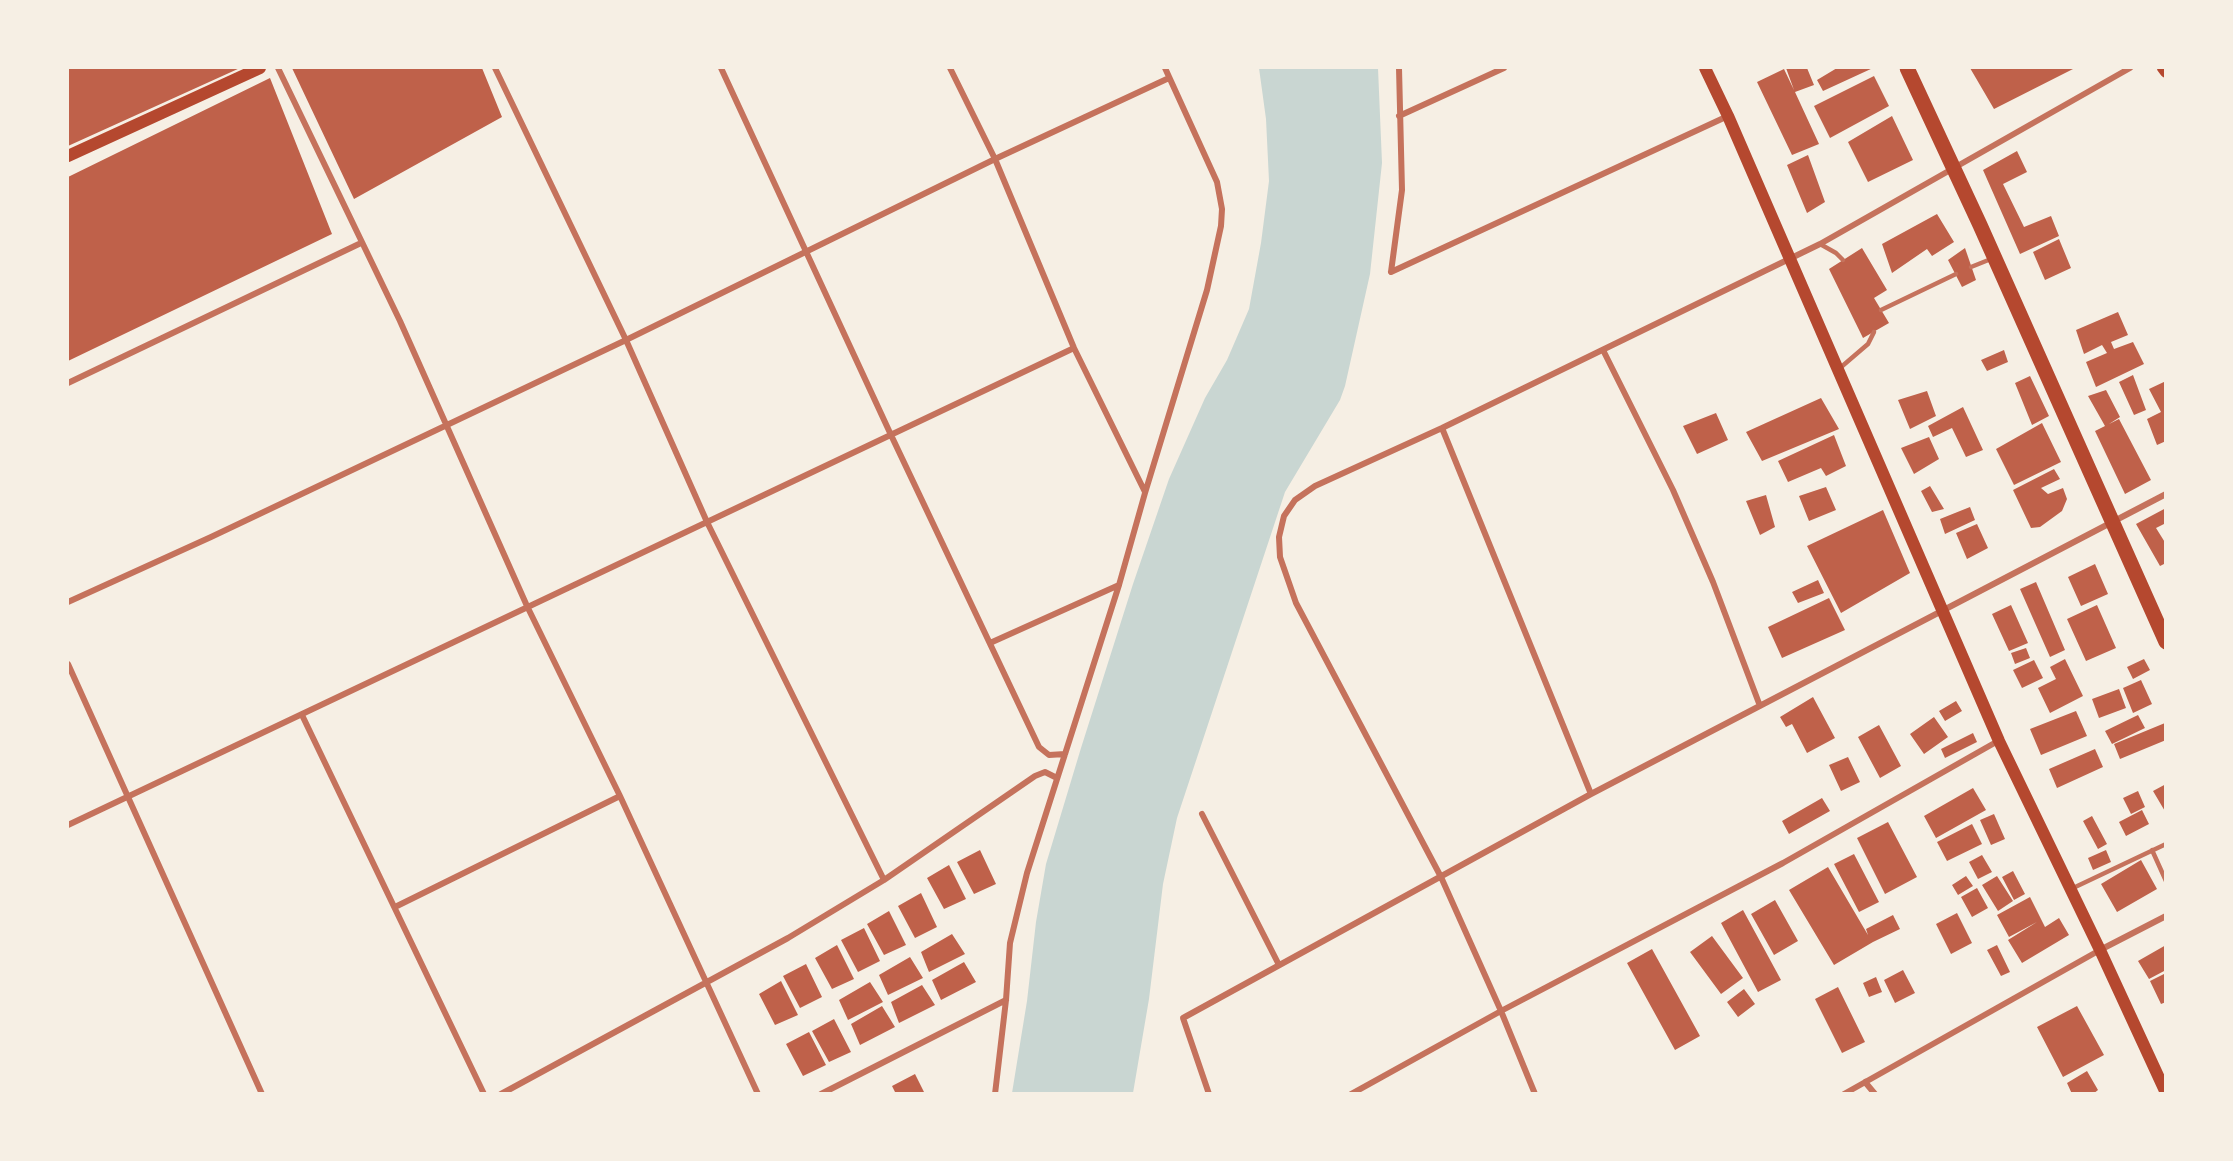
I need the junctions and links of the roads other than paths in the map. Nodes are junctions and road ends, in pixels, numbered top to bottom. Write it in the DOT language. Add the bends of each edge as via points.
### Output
graph roads {
  1 [pos="260,68"];
  2 [pos="278,68"];
  3 [pos="495,68"];
  4 [pos="721,68"];
  5 [pos="950,68"];
  6 [pos="1165,68"];
  7 [pos="1399,68"];
  8 [pos="1504,68"];
  9 [pos="1705,68"];
  10 [pos="1907,68"];
  11 [pos="2130,68"];
  12 [pos="2163,68"];
  13 [pos="2166,72"];
  14 [pos="1169,78"];
  15 [pos="1399,116"];
  16 [pos="1728,116"];
  17 [pos="68,156"];
  18 [pos="995,159"];
  19 [pos="1953,167"];
  20 [pos="361,243"];
  21 [pos="1820,244"];
  22 [pos="806,253"];
  23 [pos="1994,257"];
  24 [pos="1790,259"];
  25 [pos="1843,260"];
  26 [pos="1971,267"];
  27 [pos="1956,274"];
  28 [pos="1881,310"];
  29 [pos="1874,332"];
  30 [pos="626,340"];
  31 [pos="1074,348"];
  32 [pos="1603,350"];
  33 [pos="1838,369"];
  34 [pos="68,383"];
  35 [pos="445,425"];
  36 [pos="1442,428"];
  37 [pos="891,435"];
  38 [pos="1145,493"];
  39 [pos="2166,494"];
  40 [pos="2111,521"];
  41 [pos="707,522"];
  42 [pos="1119,585"];
  43 [pos="68,602"];
  44 [pos="527,606"];
  45 [pos="1941,609"];
  46 [pos="2166,642"];
  47 [pos="990,643"];
  48 [pos="68,664"];
  49 [pos="1760,706"];
  50 [pos="302,715"];
  51 [pos="1999,741"];
  52 [pos="1065,754"];
  53 [pos="1057,777"];
  54 [pos="1592,794"];
  55 [pos="127,795"];
  56 [pos="620,796"];
  57 [pos="1202,814"];
  58 [pos="68,825"];
  59 [pos="2166,844"];
  60 [pos="2152,850"];
  61 [pos="1441,877"];
  62 [pos="884,880"];
  63 [pos="2166,881"];
  64 [pos="2071,889"];
  65 [pos="395,907"];
  66 [pos="2166,916"];
  67 [pos="2100,950"];
  68 [pos="1279,965"];
  69 [pos="706,983"];
  70 [pos="1006,1000"];
  71 [pos="1501,1011"];
  72 [pos="1865,1082"];
  73 [pos="2166,1093"];
  74 [pos="262,1094"];
  75 [pos="484,1094"];
  76 [pos="501,1094"];
  77 [pos="758,1094"];
  78 [pos="821,1094"];
  79 [pos="995,1094"];
  80 [pos="1209,1094"];
  81 [pos="1351,1094"];
  82 [pos="1535,1094"];
  83 [pos="1844,1094"];
  84 [pos="1875,1094"];
  1 -- 17 [label="main road"];
  2 -- 20 [label="street"];
  3 -- 30 [label="street"];
  4 -- 22 [label="street"];
  5 -- 18 [label="street"];
  6 -- 14 [label="street"];
  7 -- 15 [label="street"];
  8 -- 15 [label="street"];
  9 -- 16 [label="main road"];
  10 -- 19 [label="main road"];
  11 -- 19 [label="street"];
  12 -- 13 [label="main road"];
  14 -- 18 [label="street"];
  14 -- 38 [label="street" via="1217,182 1222,209 1207,290"];
  15 -- 16 [label="street" via="1401,190 1391,272"];
  16 -- 24 [label="main road"];
  18 -- 22 [label="street"];
  18 -- 31 [label="street"];
  19 -- 21 [label="street"];
  19 -- 23 [label="main road"];
  20 -- 34 [label="street"];
  20 -- 35 [label="street"];
  21 -- 24 [label="street"];
  21 -- 25 [label="lane"];
  22 -- 30 [label="street"];
  22 -- 37 [label="street"];
  23 -- 26 [label="lane"];
  23 -- 40 [label="main road"];
  24 -- 32 [label="street"];
  24 -- 33 [label="main road"];
  27 -- 28 [label="lane"];
  29 -- 33 [label="lane" via="1868,344"];
  30 -- 35 [label="street"];
  30 -- 41 [label="street"];
  31 -- 37 [label="street"];
  31 -- 38 [label="street"];
  32 -- 36 [label="street"];
  32 -- 49 [label="street" via="1673,490"];
  33 -- 45 [label="main road"];
  35 -- 43 [label="street"];
  35 -- 44 [label="street"];
  36 -- 54 [label="street"];
  36 -- 61 [label="street" via="1315,486 1295,500 1284,516 1279,537 1280,557 1296,603"];
  37 -- 41 [label="street"];
  37 -- 47 [label="street"];
  38 -- 42 [label="street"];
  39 -- 40 [label="street"];
  40 -- 45 [label="street"];
  40 -- 46 [label="main road"];
  41 -- 44 [label="street"];
  41 -- 62 [label="street"];
  42 -- 47 [label="street"];
  42 -- 52 [label="street"];
  44 -- 50 [label="street"];
  44 -- 56 [label="street"];
  45 -- 49 [label="street"];
  45 -- 51 [label="main road"];
  47 -- 52 [label="street" via="1039,747 1049,754"];
  48 -- 55 [label="street"];
  49 -- 54 [label="street"];
  50 -- 55 [label="street"];
  50 -- 65 [label="street"];
  51 -- 64 [label="main road"];
  51 -- 71 [label="street" via="1783,863"];
  52 -- 53 [label="street"];
  53 -- 62 [label="street" via="1045,772 1035,776"];
  53 -- 70 [label="street" via="1012,933"];
  54 -- 61 [label="street"];
  55 -- 58 [label="street"];
  55 -- 74 [label="street"];
  56 -- 65 [label="street"];
  56 -- 69 [label="street"];
  57 -- 68 [label="street"];
  59 -- 60 [label="lane"];
  60 -- 63 [label="lane"];
  60 -- 64 [label="lane"];
  61 -- 68 [label="street"];
  61 -- 71 [label="street"];
  62 -- 69 [label="street"];
  64 -- 67 [label="main road"];
  65 -- 75 [label="street"];
  66 -- 67 [label="street"];
  67 -- 72 [label="street"];
  67 -- 73 [label="main road"];
  68 -- 80 [label="street" via="1183,1018"];
  69 -- 76 [label="street"];
  69 -- 77 [label="street"];
  70 -- 78 [label="street"];
  70 -- 79 [label="street"];
  71 -- 81 [label="street"];
  71 -- 82 [label="street"];
  72 -- 83 [label="street"];
  72 -- 84 [label="street"];
}
